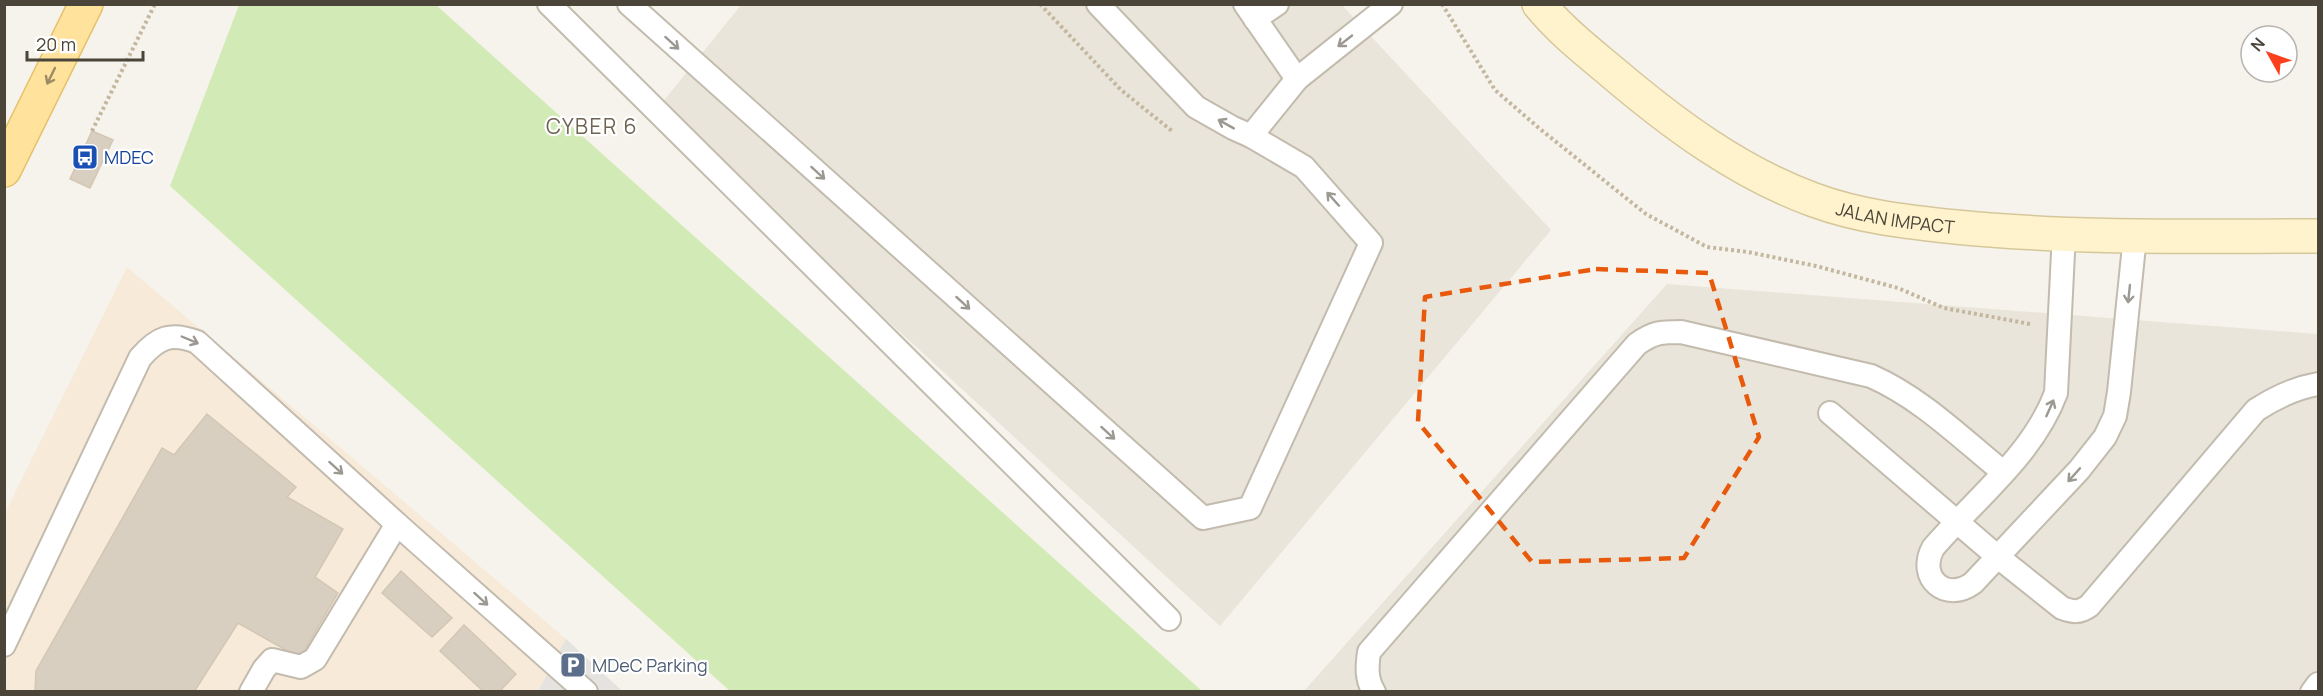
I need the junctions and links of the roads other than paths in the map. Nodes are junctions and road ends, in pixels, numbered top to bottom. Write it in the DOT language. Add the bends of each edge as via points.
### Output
graph roads {
  1 [pos="86,4"];
  2 [pos="549,4"];
  3 [pos="629,4"];
  4 [pos="1098,4"];
  5 [pos="1277,4"];
  6 [pos="1391,4"];
  7 [pos="1539,4"];
  8 [pos="1250,12"];
  9 [pos="1297,79"];
  10 [pos="29,122"];
  11 [pos="1242,132"];
  12 [pos="4,170"];
  13 [pos="4,178"];
  14 [pos="2064,233"];
  15 [pos="2135,236"];
  16 [pos="2319,236"];
  17 [pos="2319,384"];
  18 [pos="1830,413"];
  19 [pos="2003,472"];
  20 [pos="1956,521"];
  21 [pos="397,524"];
  22 [pos="1998,557"];
  23 [pos="1169,619"];
  24 [pos="4,645"];
  25 [pos="2319,684"];
  26 [pos="251,692"];
  27 [pos="586,692"];
  28 [pos="1374,692"];
  29 [pos="2312,692"];
  1 -- 10 [label="main road, one-way"];
  2 -- 23 [label="lane"];
  3 -- 11 [label="lane, one-way" via="1203,518 1250,508 1371,243 1304,167"];
  11 -- 4 [label="lane, one-way" via="1196,107"];
  5 -- 8 [label="lane"];
  6 -- 9 [label="lane, one-way"];
  7 -- 14 [label="street, JALAN IMPACT" via="1583,48 1657,110 1747,169 1814,200 1887,220 2007,232"];
  8 -- 9 [label="lane"];
  9 -- 11 [label="lane"];
  10 -- 12 [label="main road"];
  10 -- 13 [label="main road"];
  14 -- 15 [label="street, JALAN IMPACT"];
  19 -- 14 [label="lane, one-way" via="2034,436 2056,393"];
  15 -- 16 [label="street, JALAN IMPACT"];
  15 -- 22 [label="lane, one-way" via="2115,416 2105,437 2079,470"];
  17 -- 22 [label="lane" via="2300,387 2256,410 2082,611 2062,608"];
  18 -- 20 [label="lane"];
  19 -- 20 [label="lane"];
  19 -- 28 [label="lane" via="1913,399 1871,376 1681,332 1650,335 1637,344 1369,652 1366,669"];
  20 -- 22 [label="lane"];
  20 -- 22 [label="lane" via="1929,555 1928,570 1936,584 1949,590 1967,587"];
  24 -- 21 [label="lane, one-way" via="140,358 152,344 168,337 181,336 197,342"];
  21 -- 26 [label="lane" via="315,659 301,667 272,660"];
  21 -- 27 [label="lane, one-way"];
  25 -- 29 [label="lane"];
}
